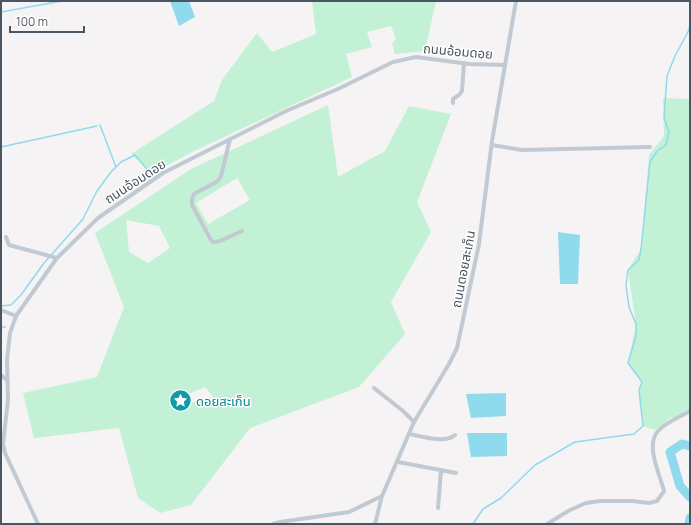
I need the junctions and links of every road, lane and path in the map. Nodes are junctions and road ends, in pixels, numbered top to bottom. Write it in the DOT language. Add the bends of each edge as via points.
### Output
graph roads {
  1 [pos="516,1"];
  2 [pos="464,64"];
  3 [pos="505,65"];
  4 [pos="453,103"];
  5 [pos="230,139"];
  6 [pos="492,145"];
  7 [pos="650,147"];
  8 [pos="242,231"];
  9 [pos="6,238"];
  10 [pos="57,258"];
  11 [pos="1,310"];
  12 [pos="16,316"];
  13 [pos="1,375"];
  14 [pos="8,381"];
  15 [pos="374,388"];
  16 [pos="690,411"];
  17 [pos="414,422"];
  18 [pos="409,434"];
  19 [pos="455,435"];
  20 [pos="398,462"];
  21 [pos="441,470"];
  22 [pos="456,473"];
  23 [pos="382,496"];
  24 [pos="438,508"];
  25 [pos="38,524"];
  26 [pos="273,524"];
  27 [pos="375,524"];
  28 [pos="547,524"];
  1 -- 3 [label="street, ถนนดอยสะเก็น"];
  2 -- 3 [label="street, ถนนอ้อมดอย"];
  2 -- 4 [label="street" via="462,91"];
  2 -- 5 [label="street, ถนนอ้อมดอย" via="416,57 393,62"];
  3 -- 6 [label="street, ถนนดอยสะเก็น"];
  5 -- 8 [label="street" via="221,176 218,181 194,194 192,205 213,242"];
  5 -- 10 [label="street, ถนนอ้อมดอย" via="163,173 98,218"];
  6 -- 7 [label="street" via="522,150"];
  6 -- 17 [label="street, ถนนดอยสะเก็น" via="479,244 457,348"];
  9 -- 10 [label="street" via="9,245"];
  10 -- 12 [label="street, ถนนอ้อมดอย"];
  11 -- 12 [label="street"];
  12 -- 14 [label="street, ถนนอ้อมดอย" via="10,333"];
  13 -- 14 [label="street"];
  14 -- 25 [label="street, ถนนอ้อมดอย" via="3,444 5,454"];
  15 -- 17 [label="street"];
  16 -- 28 [label="street" via="661,429 655,437 653,445 656,465 664,491 657,501 586,503"];
  17 -- 18 [label="street, ถนนดอยสะเก็น"];
  18 -- 19 [label="street" via="442,439"];
  18 -- 20 [label="street, ถนนดอยสะเก็น"];
  20 -- 21 [label="street"];
  20 -- 23 [label="street, ถนนดอยสะเก็น"];
  21 -- 22 [label="street"];
  21 -- 24 [label="street"];
  23 -- 26 [label="street" via="348,512"];
  23 -- 27 [label="street, ถนนดอยสะเก็น"];
}
